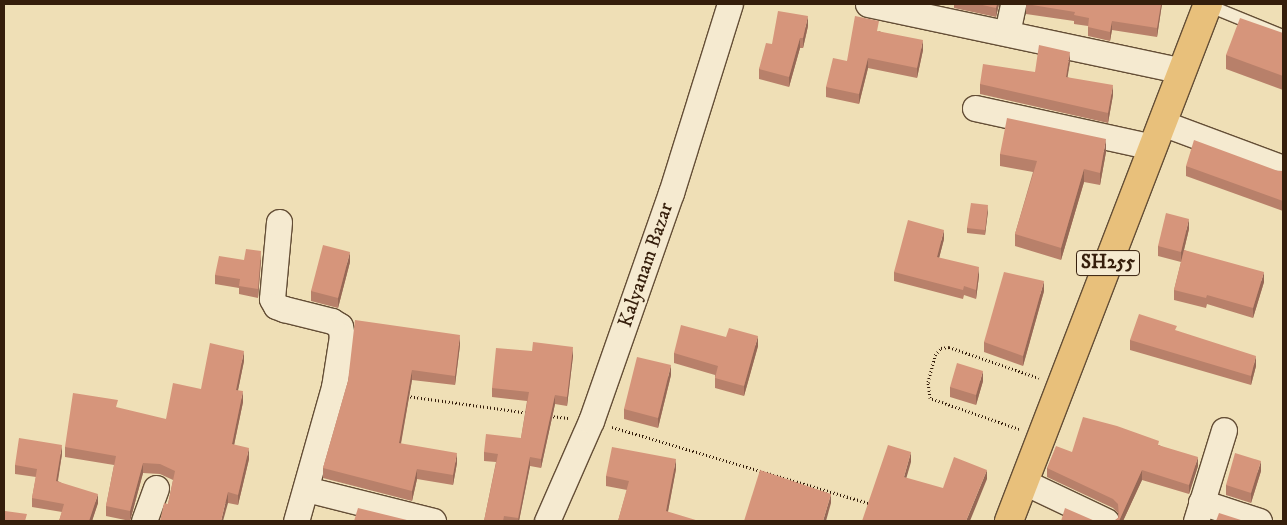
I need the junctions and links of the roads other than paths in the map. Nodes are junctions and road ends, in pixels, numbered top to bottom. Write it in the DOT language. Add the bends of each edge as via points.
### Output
graph roads {
  1 [pos="730,4"];
  2 [pos="868,4"];
  3 [pos="1013,4"];
  4 [pos="1207,5"];
  5 [pos="1007,33"];
  6 [pos="1283,36"];
  7 [pos="1182,71"];
  8 [pos="974,108"];
  9 [pos="1157,135"];
  10 [pos="1283,168"];
  11 [pos="279,222"];
  12 [pos="1224,430"];
  13 [pos="1024,482"];
  14 [pos="156,488"];
  15 [pos="306,489"];
  16 [pos="1198,512"];
  17 [pos="144,521"];
  18 [pos="296,521"];
  19 [pos="434,521"];
  20 [pos="546,521"];
  21 [pos="1009,521"];
  22 [pos="1106,521"];
  23 [pos="1259,521"];
  1 -- 20 [label="street, Kalyanam Bazar" via="671,193 591,421"];
  2 -- 5 [label="street"];
  3 -- 5 [label="street"];
  4 -- 6 [label="lane"];
  4 -- 7 [label="main road, SH255"];
  5 -- 7 [label="street"];
  7 -- 9 [label="main road, SH255"];
  8 -- 9 [label="street"];
  9 -- 10 [label="street"];
  9 -- 13 [label="main road, SH255"];
  11 -- 15 [label="street" via="272,299 276,306 284,309 332,321 340,326 342,336 334,386"];
  12 -- 16 [label="street"];
  13 -- 21 [label="main road, SH255"];
  13 -- 22 [label="street"];
  14 -- 17 [label="street"];
  15 -- 18 [label="street"];
  15 -- 19 [label="street"];
  16 -- 23 [label="street"];
}
